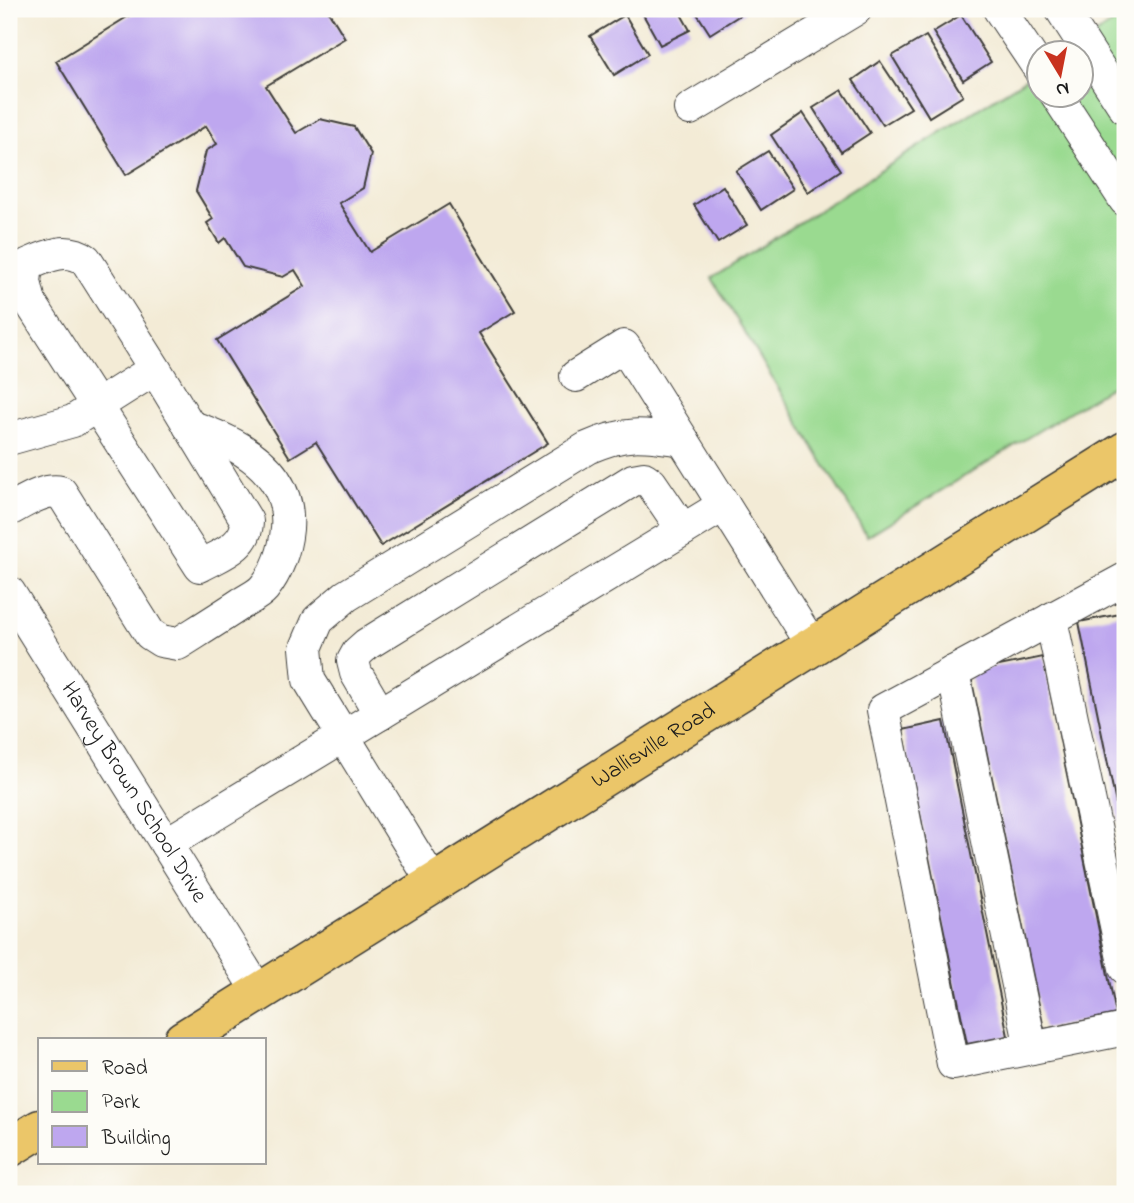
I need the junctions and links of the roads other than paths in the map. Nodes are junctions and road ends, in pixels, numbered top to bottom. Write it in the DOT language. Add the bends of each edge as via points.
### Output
graph roads {
  1 [pos="856,9"];
  2 [pos="999,9"];
  3 [pos="1061,9"];
  4 [pos="1026,49"];
  5 [pos="1064,108"];
  6 [pos="1125,108"];
  7 [pos="690,109"];
  8 [pos="1125,200"];
  9 [pos="155,369"];
  10 [pos="576,376"];
  11 [pos="97,406"];
  12 [pos="189,426"];
  13 [pos="9,439"];
  14 [pos="683,440"];
  15 [pos="1125,451"];
  16 [pos="724,505"];
  17 [pos="9,510"];
  18 [pos="683,530"];
  19 [pos="1125,579"];
  20 [pos="9,592"];
  21 [pos="1051,619"];
  22 [pos="813,647"];
  23 [pos="953,672"];
  24 [pos="380,714"];
  25 [pos="342,737"];
  26 [pos="166,844"];
  27 [pos="433,884"];
  28 [pos="1125,968"];
  29 [pos="259,993"];
  30 [pos="1125,1029"];
  31 [pos="186,1038"];
  32 [pos="1031,1048"];
  33 [pos="38,1130"];
  34 [pos="9,1149"];
  1 -- 7 [label="street"];
  2 -- 4 [label="street"];
  3 -- 6 [label="street"];
  5 -- 8 [label="street"];
  9 -- 11 [label="street"];
  9 -- 11 [label="street" via="86,260 69,252 27,265 30,302"];
  9 -- 12 [label="street"];
  10 -- 14 [label="street" via="624,346"];
  11 -- 12 [label="street" via="200,566 241,542 247,521"];
  11 -- 13 [label="street" via="73,421"];
  12 -- 17 [label="street" via="223,437 261,462 278,483 288,516 285,549 263,590 178,643 150,634 61,492 46,492"];
  14 -- 16 [label="street"];
  14 -- 25 [label="street" via="631,434 598,443 345,596 318,620 306,648 309,680"];
  15 -- 22 [label="main road, Wallisville Road"];
  16 -- 18 [label="street"];
  16 -- 22 [label="street"];
  18 -- 24 [label="street"];
  18 -- 24 [label="street" via="651,483 644,478 633,480 358,652 353,661 356,673"];
  19 -- 21 [label="street"];
  20 -- 26 [label="street, Harvey Brown School Drive"];
  21 -- 23 [label="street"];
  21 -- 28 [label="street"];
  22 -- 27 [label="main road, Wallisville Road"];
  23 -- 32 [label="street"];
  23 -- 32 [label="street" via="883,710 953,1064"];
  24 -- 25 [label="street"];
  25 -- 26 [label="street"];
  25 -- 27 [label="street"];
  26 -- 29 [label="street, Harvey Brown School Drive"];
  27 -- 29 [label="main road, Wallisville Road"];
  29 -- 31 [label="main road, Wallisville Road"];
  30 -- 32 [label="street"];
  33 -- 34 [label="main road"];
}
